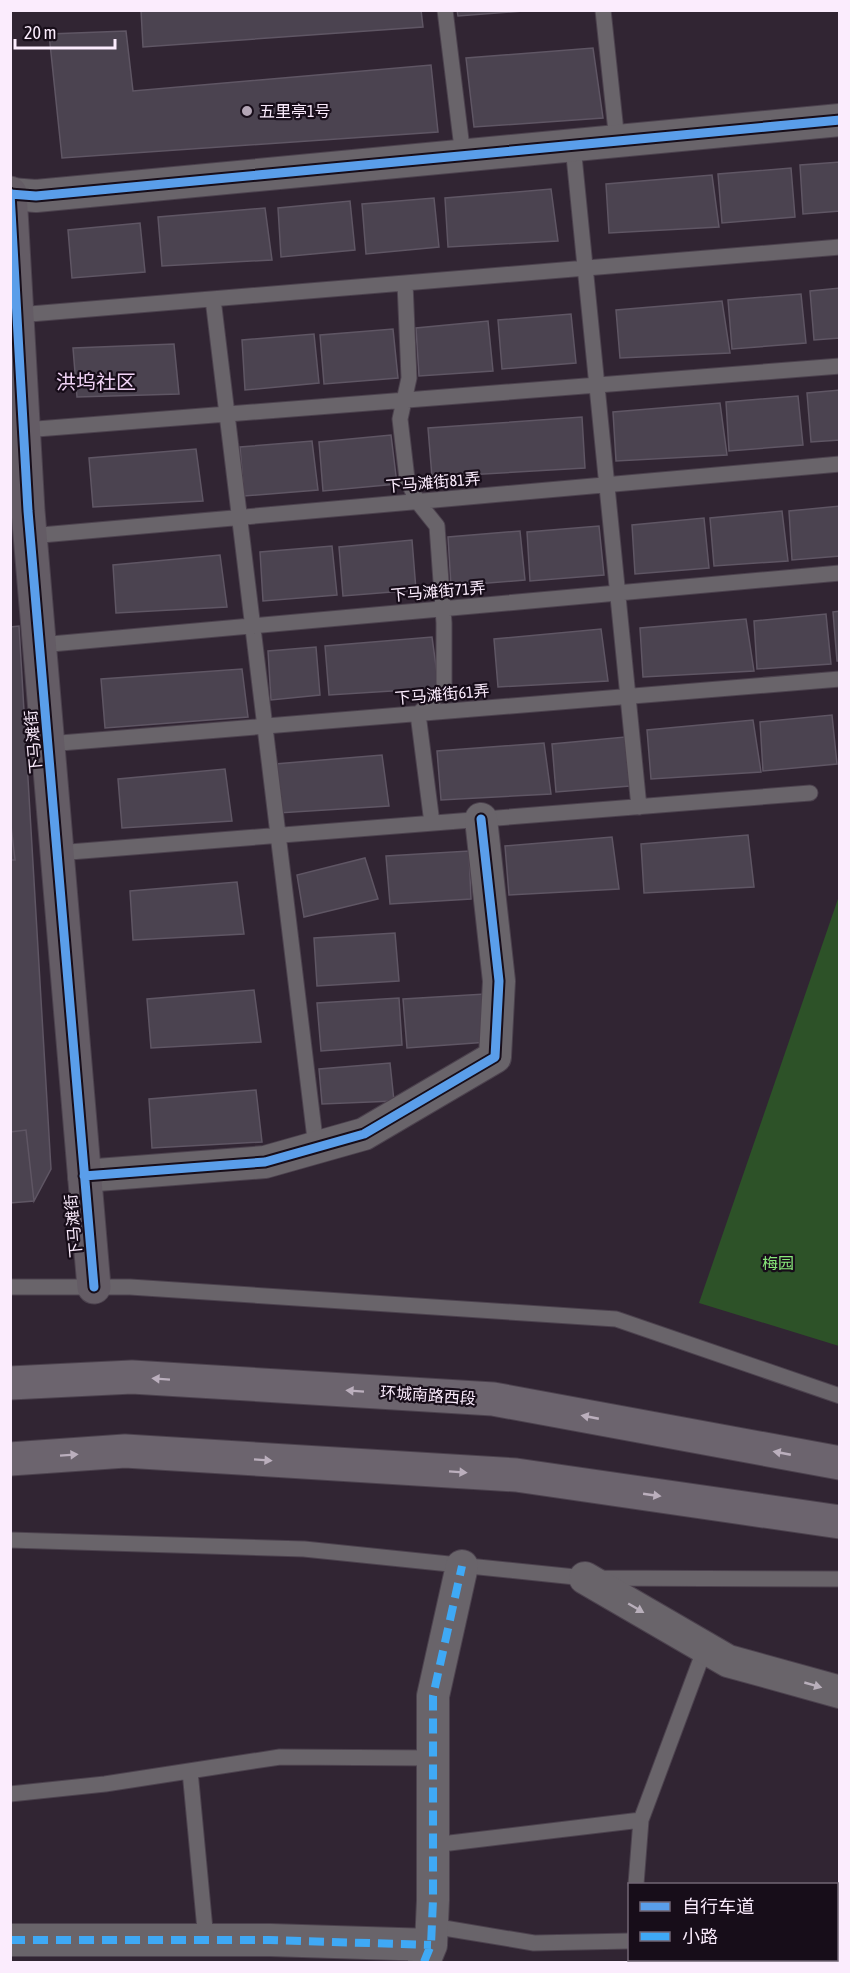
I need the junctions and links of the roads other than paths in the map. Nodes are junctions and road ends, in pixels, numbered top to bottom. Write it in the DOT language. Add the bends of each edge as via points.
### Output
graph roads {
  1 [pos="445,10"];
  2 [pos="603,10"];
  3 [pos="840,120"];
  4 [pos="617,141"];
  5 [pos="573,146"];
  6 [pos="463,156"];
  7 [pos="10,194"];
  8 [pos="840,247"];
  9 [pos="585,268"];
  10 [pos="405,283"];
  11 [pos="15,299"];
  12 [pos="213,299"];
  13 [pos="840,366"];
  14 [pos="596,385"];
  15 [pos="16,394"];
  16 [pos="404,400"];
  17 [pos="227,414"];
  18 [pos="24,430"];
  19 [pos="840,464"];
  20 [pos="607,485"];
  21 [pos="417,501"];
  22 [pos="240,517"];
  23 [pos="23,520"];
  24 [pos="840,573"];
  25 [pos="617,593"];
  26 [pos="443,609"];
  27 [pos="252,626"];
  28 [pos="40,645"];
  29 [pos="840,679"];
  30 [pos="627,697"];
  31 [pos="418,714"];
  32 [pos="265,726"];
  33 [pos="48,744"];
  34 [pos="810,793"];
  35 [pos="639,807"];
  36 [pos="481,819"];
  37 [pos="432,823"];
  38 [pos="278,835"];
  39 [pos="57,853"];
  40 [pos="316,1147"];
  41 [pos="84,1176"];
  42 [pos="10,1287"];
  43 [pos="94,1287"];
  44 [pos="10,1383"];
  45 [pos="840,1396"];
  46 [pos="10,1459"];
  47 [pos="840,1463"];
  48 [pos="840,1522"];
  49 [pos="10,1540"];
  50 [pos="462,1566"];
  51 [pos="585,1578"];
  52 [pos="840,1579"];
  53 [pos="705,1648"];
  54 [pos="840,1692"];
  55 [pos="433,1758"];
  56 [pos="190,1771"];
  57 [pos="10,1794"];
  58 [pos="641,1820"];
  59 [pos="433,1845"];
  60 [pos="636,1883"];
  61 [pos="10,1940"];
  62 [pos="207,1940"];
  63 [pos="628,1941"];
  64 [pos="429,1945"];
  1 -- 6 [label="lane"];
  2 -- 4 [label="lane"];
  3 -- 4 [label="street"];
  4 -- 5 [label="street"];
  5 -- 6 [label="street"];
  5 -- 9 [label="lane"];
  6 -- 7 [label="street" via="36,196"];
  7 -- 11 [label="street, 下马滩街"];
  8 -- 9 [label="lane"];
  9 -- 10 [label="lane"];
  9 -- 14 [label="lane"];
  10 -- 12 [label="lane"];
  10 -- 16 [label="lane" via="409,378"];
  11 -- 12 [label="lane"];
  11 -- 15 [label="street, 下马滩街"];
  12 -- 17 [label="lane"];
  13 -- 14 [label="lane"];
  14 -- 16 [label="lane"];
  14 -- 20 [label="lane"];
  15 -- 18 [label="street, 下马滩街"];
  16 -- 17 [label="lane"];
  16 -- 21 [label="lane" via="400,419 406,479"];
  17 -- 18 [label="lane"];
  17 -- 22 [label="lane"];
  18 -- 23 [label="street, 下马滩街"];
  19 -- 20 [label="lane, 下马滩街81弄"];
  20 -- 21 [label="lane, 下马滩街81弄"];
  20 -- 25 [label="lane"];
  21 -- 22 [label="lane, 下马滩街81弄"];
  21 -- 26 [label="lane" via="437,526"];
  22 -- 23 [label="lane, 下马滩街81弄"];
  22 -- 27 [label="lane"];
  23 -- 28 [label="street, 下马滩街"];
  24 -- 25 [label="lane, 下马滩街71弄"];
  25 -- 26 [label="lane, 下马滩街71弄"];
  25 -- 30 [label="lane"];
  26 -- 27 [label="lane, 下马滩街71弄"];
  26 -- 31 [label="lane" via="444,690"];
  27 -- 28 [label="lane, 下马滩街71弄"];
  27 -- 32 [label="lane"];
  28 -- 33 [label="street, 下马滩街"];
  29 -- 30 [label="lane, 下马滩街61弄"];
  30 -- 31 [label="lane, 下马滩街61弄"];
  30 -- 35 [label="lane"];
  31 -- 32 [label="lane, 下马滩街61弄"];
  31 -- 37 [label="lane"];
  32 -- 33 [label="lane, 下马滩街61弄"];
  32 -- 38 [label="lane"];
  33 -- 39 [label="street, 下马滩街"];
  34 -- 35 [label="lane"];
  35 -- 36 [label="lane"];
  36 -- 37 [label="lane"];
  36 -- 40 [label="street" via="500,981 495,1057 364,1134"];
  37 -- 38 [label="lane"];
  38 -- 39 [label="lane"];
  38 -- 40 [label="lane"];
  39 -- 41 [label="street, 下马滩街"];
  40 -- 41 [label="street" via="265,1162"];
  41 -- 43 [label="street, 下马滩街"];
  42 -- 43 [label="lane"];
  43 -- 45 [label="lane" via="616,1319"];
  47 -- 44 [label="main road, 环城南路西段, one-way" via="494,1399 132,1377"];
  46 -- 48 [label="main road, one-way" via="125,1451 516,1475"];
  49 -- 50 [label="lane" via="304,1550"];
  50 -- 51 [label="lane"];
  50 -- 55 [label="street" via="433,1696"];
  51 -- 52 [label="lane"];
  51 -- 53 [label="street, one-way"];
  53 -- 54 [label="street, one-way" via="728,1661"];
  53 -- 58 [label="lane"];
  55 -- 56 [label="lane" via="280,1757"];
  55 -- 59 [label="street"];
  56 -- 57 [label="lane"];
  56 -- 62 [label="lane"];
  58 -- 59 [label="lane"];
  58 -- 60 [label="lane"];
  59 -- 64 [label="street"];
  61 -- 62 [label="street"];
  62 -- 64 [label="street"];
  63 -- 64 [label="lane"];
}
